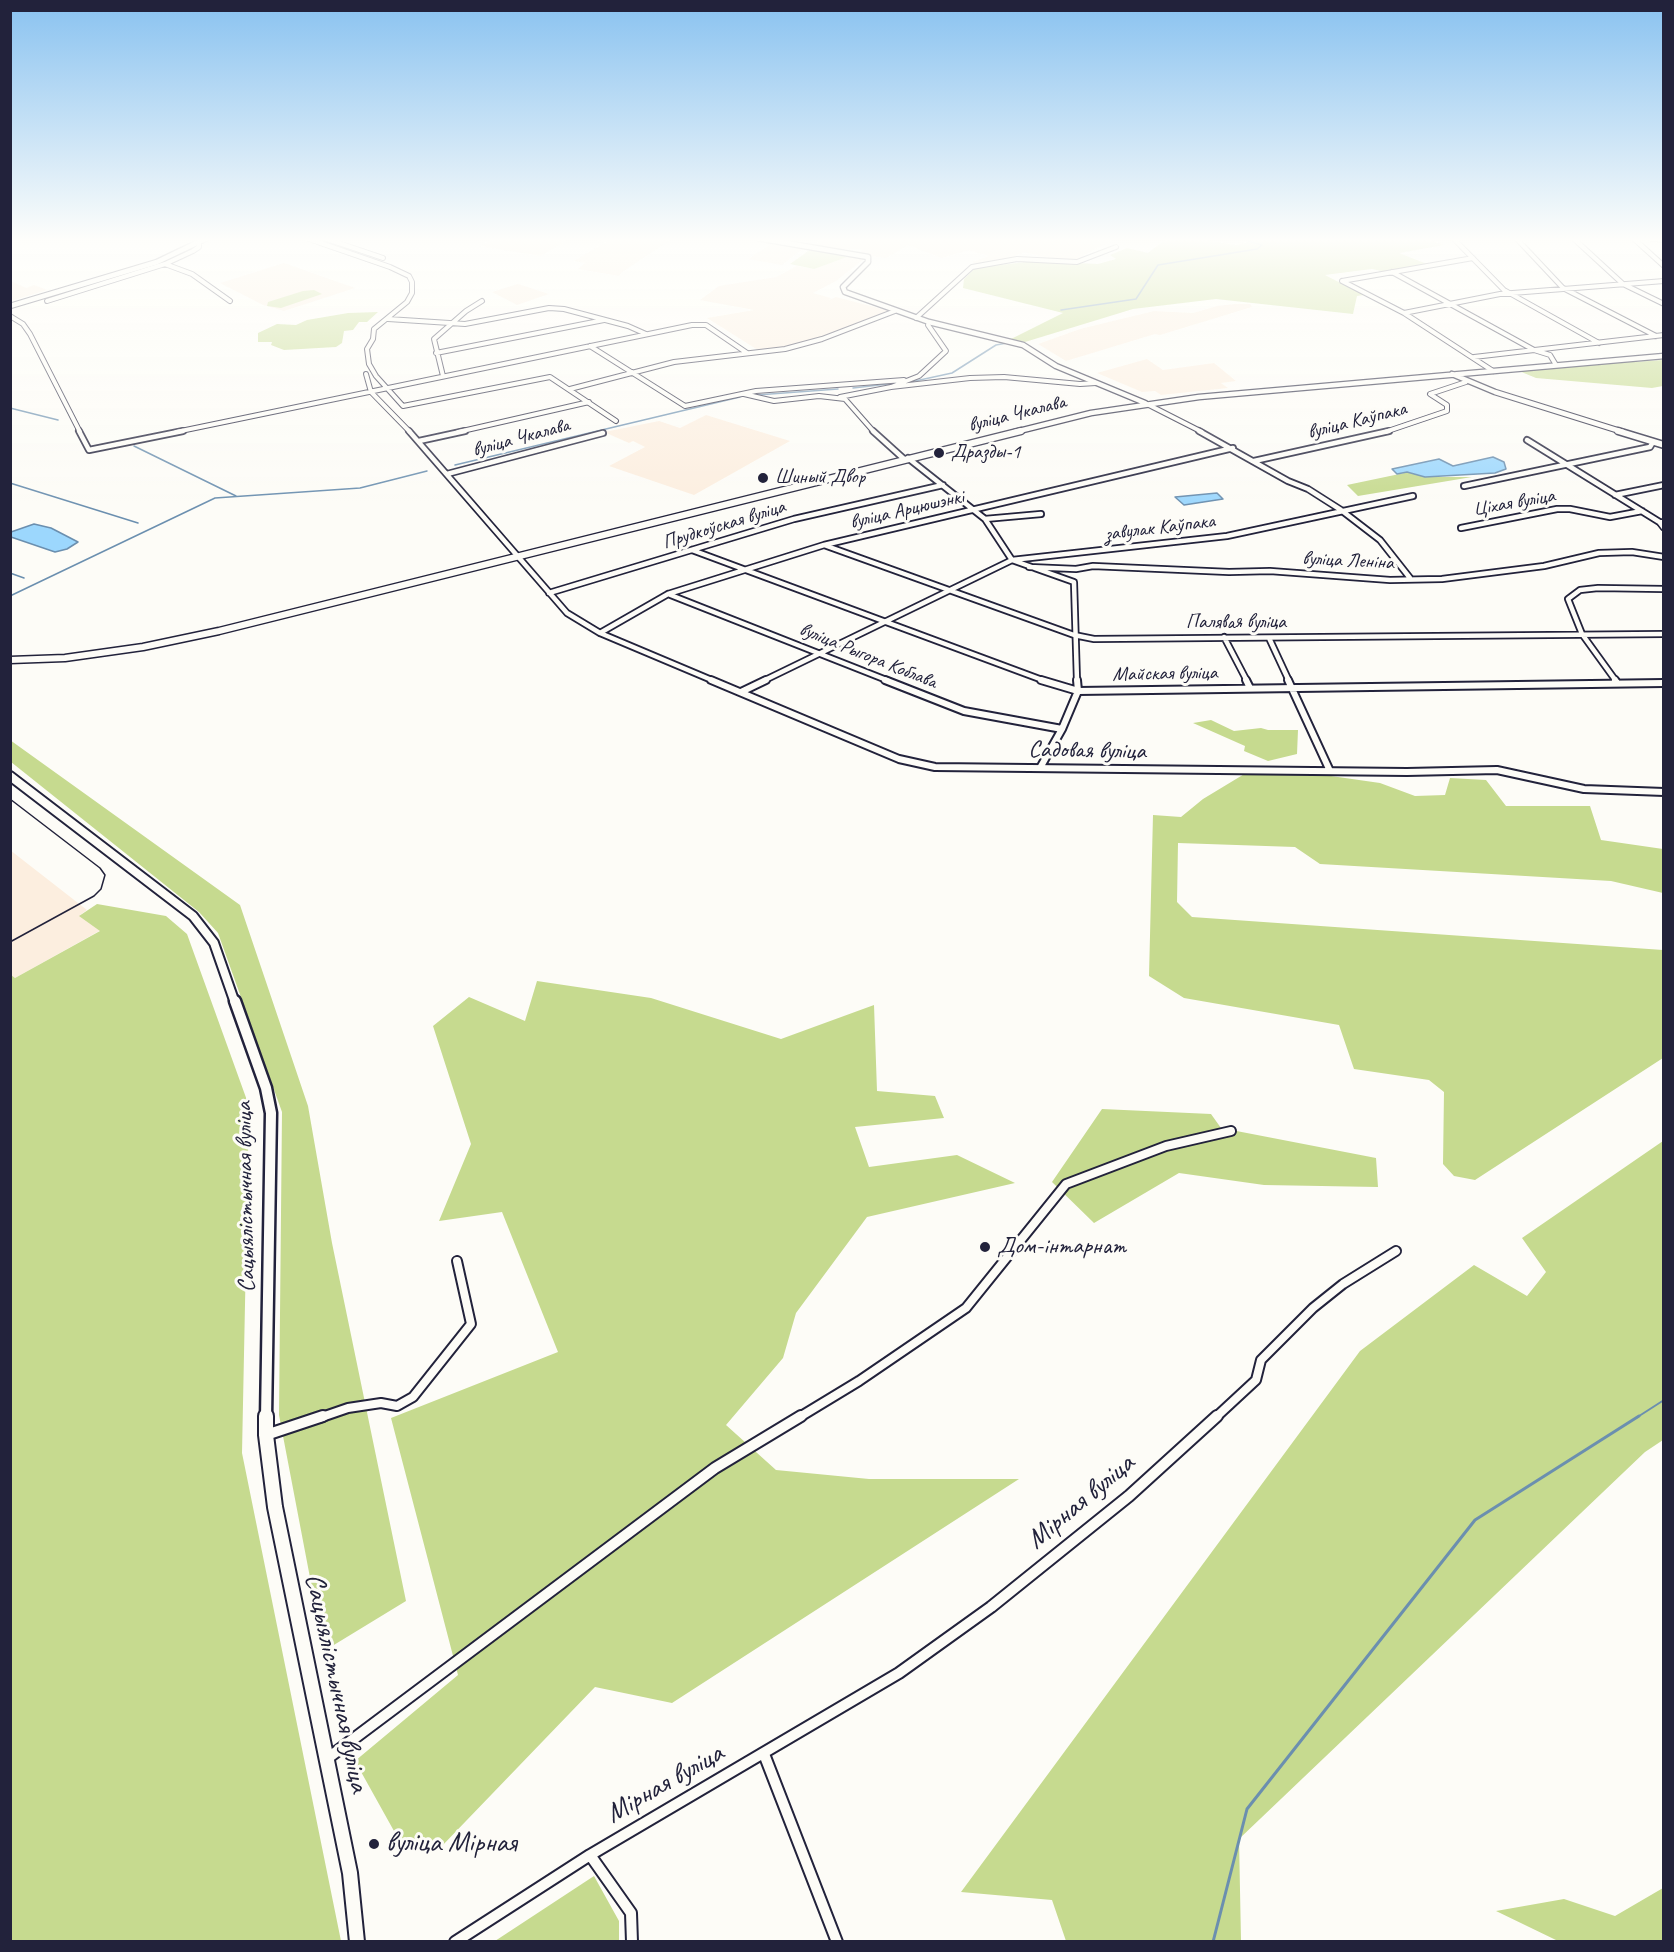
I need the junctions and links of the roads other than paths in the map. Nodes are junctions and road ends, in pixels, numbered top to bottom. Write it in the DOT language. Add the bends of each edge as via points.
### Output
graph roads {
  1 [pos="27,329"];
  2 [pos="374,329"];
  3 [pos="445,329"];
  4 [pos="556,329"];
  5 [pos="632,329"];
  6 [pos="674,329"];
  7 [pos="712,329"];
  8 [pos="848,329"];
  9 [pos="931,329"];
  10 [pos="961,329"];
  11 [pos="1430,329"];
  12 [pos="1498,329"];
  13 [pos="1574,329"];
  14 [pos="1643,329"];
  15 [pos="647,335"];
  16 [pos="1664,335"];
  17 [pos="1656,336"];
  18 [pos="1599,343"];
  19 [pos="591,347"];
  20 [pos="1534,350"];
  21 [pos="436,353"];
  22 [pos="747,353"];
  23 [pos="1664,356"];
  24 [pos="1474,357"];
  25 [pos="1556,365"];
  26 [pos="1493,371"];
  27 [pos="630,373"];
  28 [pos="366,374"];
  29 [pos="1452,374"];
  30 [pos="443,376"];
  31 [pos="904,380"];
  32 [pos="1466,382"];
  33 [pos="1096,383"];
  34 [pos="846,386"];
  35 [pos="891,387"];
  36 [pos="386,388"];
  37 [pos="570,389"];
  38 [pos="371,392"];
  39 [pos="741,394"];
  40 [pos="842,396"];
  41 [pos="589,402"];
  42 [pos="1145,404"];
  43 [pos="616,421"];
  44 [pos="603,434"];
  45 [pos="1527,440"];
  46 [pos="419,441"];
  47 [pos="1653,442"];
  48 [pos="1664,445"];
  49 [pos="1233,448"];
  50 [pos="906,458"];
  51 [pos="1254,461"];
  52 [pos="1568,466"];
  53 [pos="447,474"];
  54 [pos="943,485"];
  55 [pos="1664,485"];
  56 [pos="1464,486"];
  57 [pos="1615,495"];
  58 [pos="1413,496"];
  59 [pos="972,510"];
  60 [pos="1341,510"];
  61 [pos="1642,511"];
  62 [pos="1041,514"];
  63 [pos="985,519"];
  64 [pos="1663,524"];
  65 [pos="1461,528"];
  66 [pos="824,545"];
  67 [pos="692,550"];
  68 [pos="518,556"];
  69 [pos="1664,557"];
  70 [pos="1012,560"];
  71 [pos="1029,567"];
  72 [pos="746,569"];
  73 [pos="1076,569"];
  74 [pos="1410,578"];
  75 [pos="1074,582"];
  76 [pos="1664,589"];
  77 [pos="950,590"];
  78 [pos="549,592"];
  79 [pos="668,594"];
  80 [pos="889,621"];
  81 [pos="600,633"];
  82 [pos="1582,634"];
  83 [pos="1664,634"];
  84 [pos="1074,635"];
  85 [pos="1224,637"];
  86 [pos="1269,638"];
  87 [pos="821,654"];
  88 [pos="10,660"];
  89 [pos="1617,683"];
  90 [pos="1664,683"];
  91 [pos="1250,688"];
  92 [pos="1291,690"];
  93 [pos="1078,691"];
  94 [pos="741,692"];
  95 [pos="1062,729"];
  96 [pos="1040,768"];
  97 [pos="1330,771"];
  98 [pos="10,776"];
  99 [pos="1664,792"];
  100 [pos="1232,1131"];
  101 [pos="1396,1251"];
  102 [pos="457,1261"];
  103 [pos="266,1435"];
  104 [pos="764,1754"];
  105 [pos="328,1758"];
  106 [pos="590,1855"];
  107 [pos="357,1941"];
  108 [pos="455,1941"];
  109 [pos="632,1941"];
  110 [pos="837,1941"];
  1 -- 38 [label="street" via="89,450"];
  2 -- 36 [label="street" via="367,356"];
  3 -- 21 [label="street" via="434,339"];
  4 -- 21 [label="street"];
  5 -- 15 [label="street"];
  6 -- 15 [label="street"];
  7 -- 22 [label="street"];
  8 -- 22 [label="street" via="769,352"];
  9 -- 31 [label="street" via="946,351 919,376"];
  10 -- 33 [label="main road" via="1023,345 1056,366"];
  11 -- 24 [label="street"];
  12 -- 20 [label="street"];
  13 -- 18 [label="street"];
  14 -- 17 [label="street"];
  15 -- 19 [label="street"];
  16 -- 17 [label="street"];
  17 -- 18 [label="street"];
  18 -- 20 [label="street"];
  19 -- 27 [label="street"];
  19 -- 30 [label="street"];
  20 -- 24 [label="street"];
  20 -- 25 [label="street" via="1550,355"];
  21 -- 30 [label="street"];
  22 -- 27 [label="street" via="674,362"];
  23 -- 25 [label="main road, вуліца Чкалава"];
  24 -- 26 [label="street"];
  25 -- 26 [label="main road, вуліца Чкалава"];
  26 -- 29 [label="main road, вуліца Чкалава"];
  27 -- 37 [label="street"];
  27 -- 39 [label="street" via="685,406"];
  28 -- 38 [label="street"];
  29 -- 32 [label="main road"];
  29 -- 42 [label="main road, вуліца Чкалава"];
  30 -- 36 [label="street"];
  31 -- 34 [label="street"];
  31 -- 35 [label="street"];
  32 -- 47 [label="main road"];
  32 -- 51 [label="street, вуліца Каўпака" via="1430,394 1447,405 1447,411 1373,435"];
  33 -- 35 [label="street, вуліца Чкалава" via="993,378"];
  33 -- 42 [label="main road"];
  34 -- 39 [label="street"];
  34 -- 40 [label="street"];
  35 -- 40 [label="street"];
  36 -- 37 [label="street, вуліца Чкалава" via="403,406 550,376"];
  36 -- 38 [label="street"];
  37 -- 41 [label="street, вуліца Чкалава"];
  38 -- 46 [label="street, Садовая вуліца"];
  39 -- 40 [label="street" via="774,400"];
  40 -- 50 [label="street" via="883,442"];
  41 -- 43 [label="street, вуліца Чкалава"];
  41 -- 46 [label="street"];
  42 -- 49 [label="street"];
  42 -- 50 [label="main road, вуліца Чкалава" via="1090,413"];
  44 -- 53 [label="street, вуліца Чкалава"];
  45 -- 52 [label="street"];
  46 -- 53 [label="street, Садовая вуліца"];
  47 -- 48 [label="main road"];
  47 -- 52 [label="street" via="1650,447"];
  49 -- 51 [label="street"];
  49 -- 59 [label="street, вуліца Арцюшэнкі"];
  50 -- 54 [label="street"];
  50 -- 68 [label="main road, вуліца Чкалава"];
  51 -- 60 [label="street"];
  52 -- 56 [label="street"];
  52 -- 57 [label="street"];
  53 -- 68 [label="street, Садовая вуліца"];
  54 -- 59 [label="street"];
  54 -- 67 [label="street, Прудкоўская вуліца" via="794,519"];
  55 -- 57 [label="street"];
  57 -- 61 [label="street"];
  58 -- 60 [label="street, завулак Каўпака"];
  59 -- 63 [label="street"];
  59 -- 66 [label="street, вуліца Арцюшэнкі"];
  60 -- 70 [label="street, завулак Каўпака" via="1227,536"];
  60 -- 74 [label="street" via="1380,540"];
  61 -- 64 [label="street"];
  61 -- 65 [label="street, Ціхая вуліца" via="1610,517 1557,509"];
  62 -- 63 [label="street"];
  63 -- 70 [label="street"];
  66 -- 72 [label="street, вуліца Арцюшэнкі"];
  66 -- 77 [label="street, Палявая вуліца"];
  67 -- 72 [label="street, Майская вуліца"];
  67 -- 78 [label="street, Прудкоўская вуліца"];
  68 -- 78 [label="street, Садовая вуліца"];
  68 -- 88 [label="main road, вуліца Чкалава" via="375,594 143,647 66,658"];
  69 -- 74 [label="street, вуліца Леніна" via="1632,552 1599,553 1442,579"];
  70 -- 71 [label="street"];
  70 -- 77 [label="street, завулак Каўпака"];
  71 -- 73 [label="street, вуліца Леніна"];
  71 -- 75 [label="street"];
  72 -- 79 [label="street, вуліца Арцюшэнкі"];
  72 -- 80 [label="street, Майская вуліца"];
  73 -- 74 [label="street, вуліца Леніна" via="1093,566"];
  73 -- 75 [label="street"];
  75 -- 84 [label="street"];
  76 -- 82 [label="street" via="1580,590 1568,599"];
  77 -- 80 [label="street, завулак Каўпака"];
  77 -- 84 [label="street, Палявая вуліца"];
  78 -- 81 [label="street, Садовая вуліца" via="567,613"];
  79 -- 81 [label="street, вуліца Арцюшэнкі"];
  79 -- 87 [label="street, вуліца Рыгора Коблава"];
  80 -- 87 [label="street, завулак Каўпака"];
  80 -- 93 [label="street, Майская вуліца"];
  81 -- 94 [label="street, Садовая вуліца"];
  82 -- 83 [label="street, Палявая вуліца"];
  82 -- 86 [label="street, Палявая вуліца"];
  82 -- 89 [label="street"];
  84 -- 85 [label="street, Палявая вуліца" via="1094,639"];
  84 -- 93 [label="street"];
  85 -- 86 [label="street, Палявая вуліца"];
  85 -- 91 [label="street"];
  86 -- 92 [label="street"];
  87 -- 94 [label="street, завулак Каўпака"];
  87 -- 95 [label="street, вуліца Рыгора Коблава" via="964,711"];
  89 -- 90 [label="street, Майская вуліца"];
  89 -- 92 [label="street, Майская вуліца"];
  91 -- 92 [label="street, Майская вуліца"];
  91 -- 93 [label="street, Майская вуліца"];
  92 -- 97 [label="street"];
  93 -- 95 [label="street"];
  94 -- 96 [label="street, Садовая вуліца" via="899,759 935,766"];
  95 -- 96 [label="street"];
  96 -- 97 [label="street, Садовая вуліца"];
  97 -- 99 [label="street, Садовая вуліца" via="1497,770 1584,789"];
  98 -- 103 [label="main road, Сацыялістычная вуліца" via="193,916 214,943 266,1088 271,1113"];
  100 -- 105 [label="street" via="1166,1146 1066,1184 966,1308 859,1381 715,1468"];
  101 -- 104 [label="street, Мірная вуліца" via="1314,1308 1261,1360 1256,1380 1129,1496 1000,1600 899,1673"];
  102 -- 103 [label="street" via="471,1324 413,1397 397,1406 381,1403 348,1408"];
  103 -- 105 [label="main road, Сацыялістычная вуліца" via="275,1507"];
  104 -- 106 [label="street, Мірная вуліца"];
  104 -- 110 [label="street, Мірная вуліца"];
  105 -- 107 [label="main road, Сацыялістычная вуліца" via="350,1873"];
  106 -- 108 [label="street, Мірная вуліца"];
  106 -- 109 [label="street" via="631,1913"];
}
